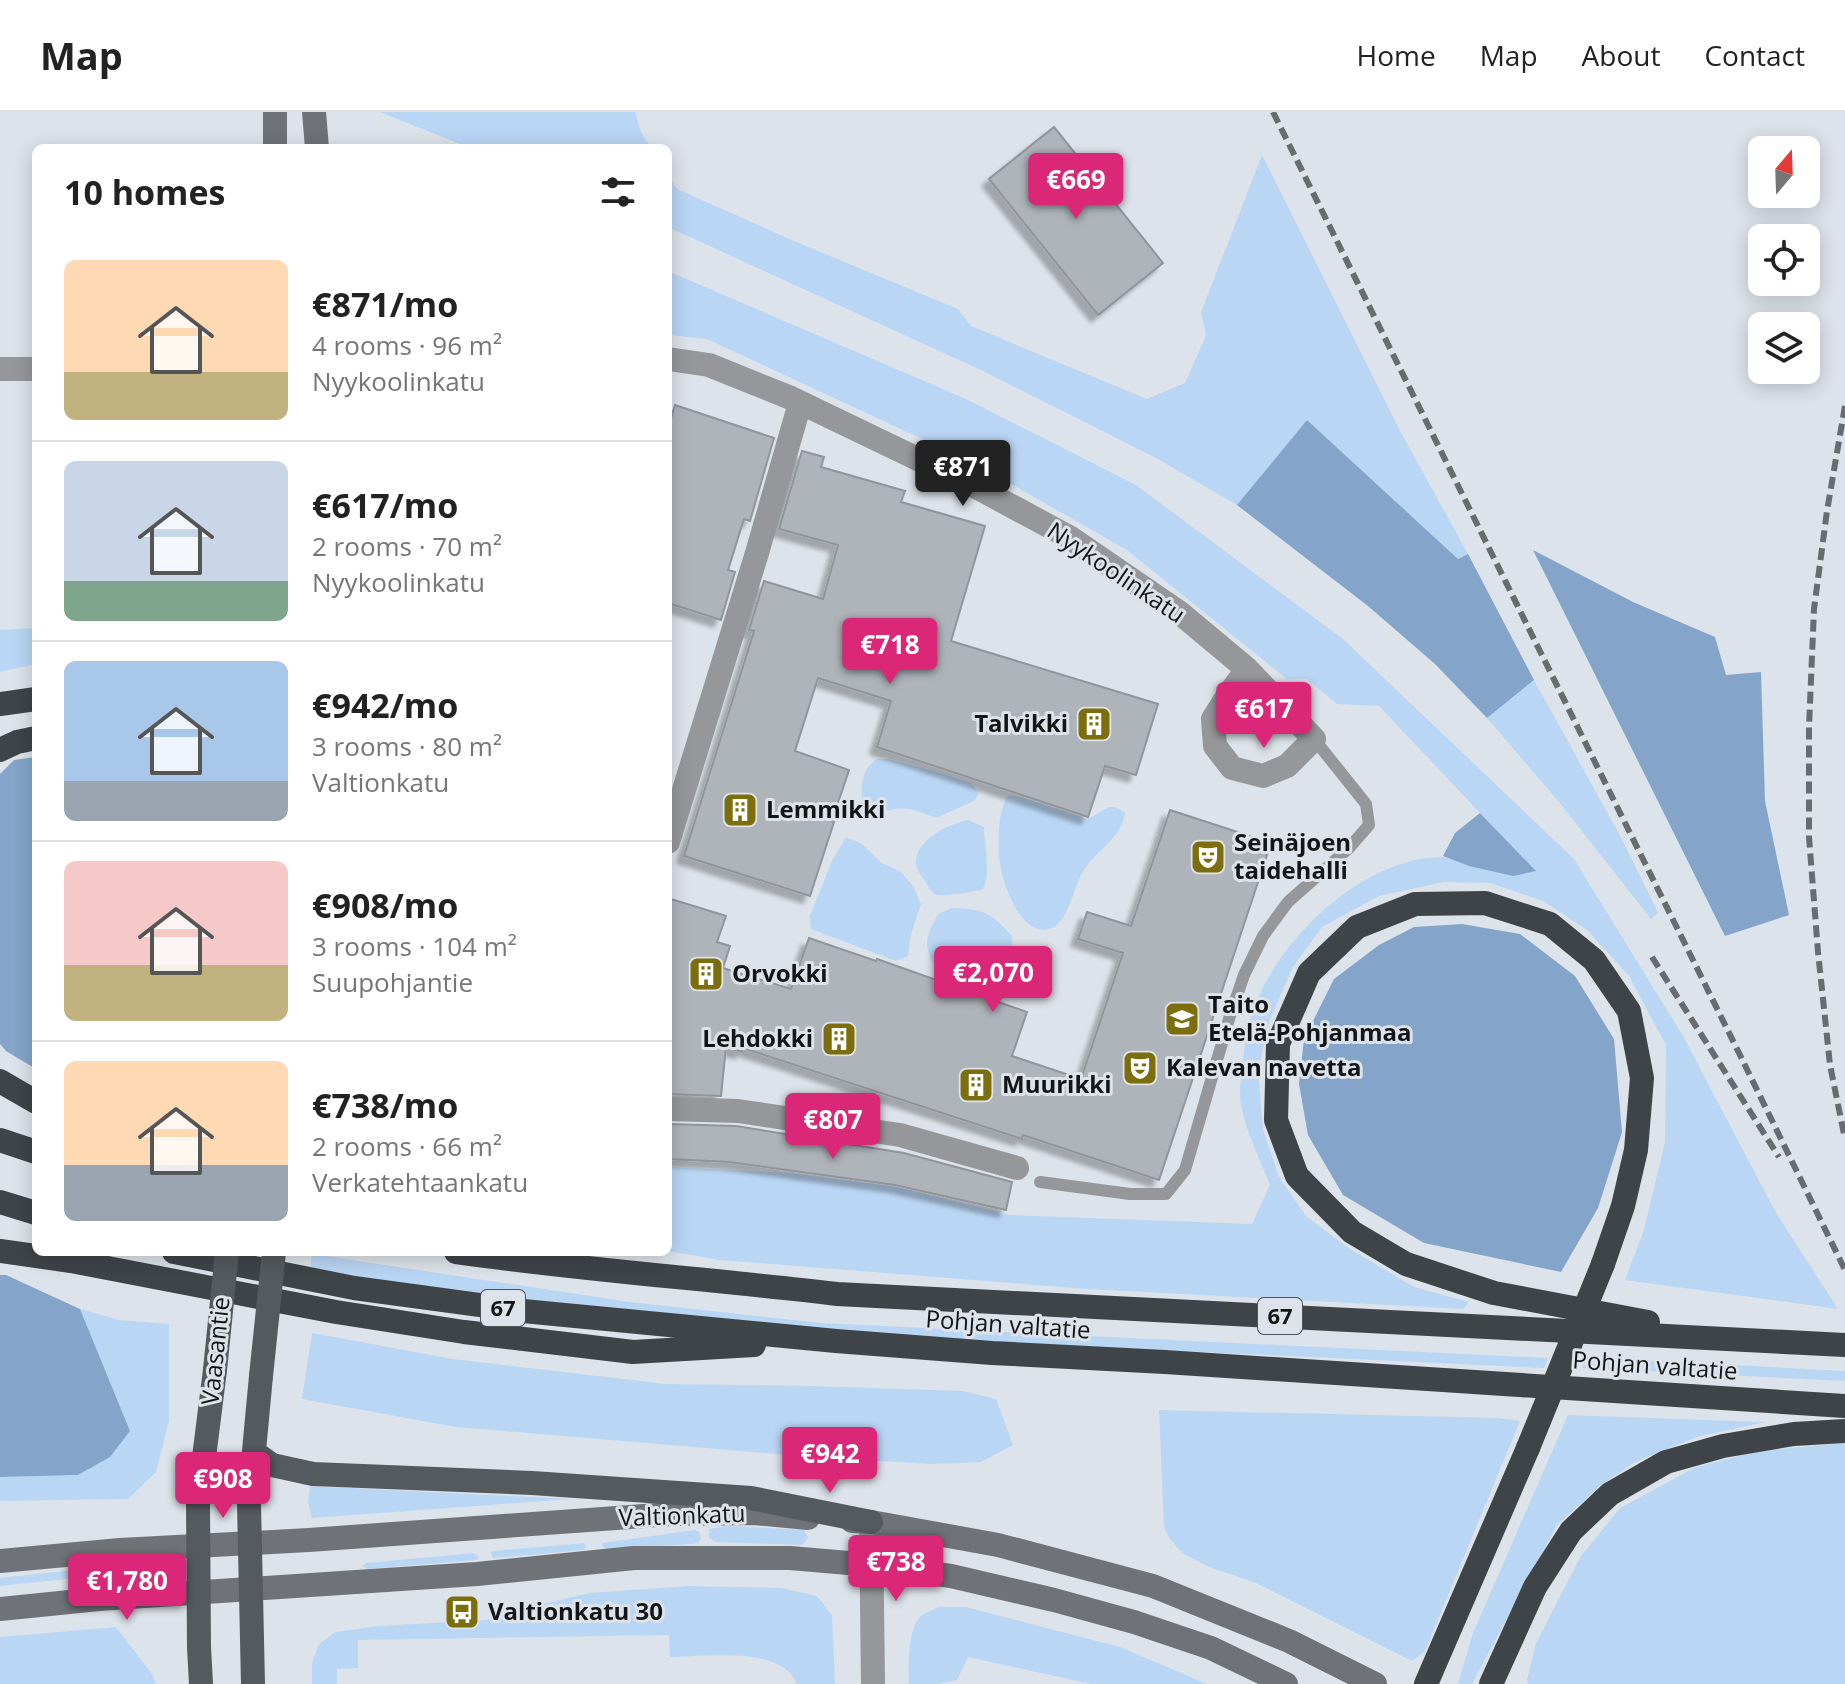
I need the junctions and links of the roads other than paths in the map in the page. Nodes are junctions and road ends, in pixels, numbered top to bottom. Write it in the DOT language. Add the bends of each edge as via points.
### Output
graph roads {
  1 [pos="275,112"];
  2 [pos="314,112"];
  3 [pos="275,144"];
  4 [pos="317,144"];
  5 [pos="672,360"];
  6 [pos="0,369"];
  7 [pos="32,369"];
  8 [pos="800,403"];
  9 [pos="1247,669"];
  10 [pos="32,700"];
  11 [pos="0,704"];
  12 [pos="32,739"];
  13 [pos="1314,739"];
  14 [pos="0,750"];
  15 [pos="672,829"];
  16 [pos="0,1081"];
  17 [pos="32,1100"];
  18 [pos="672,1109"];
  19 [pos="0,1140"];
  20 [pos="32,1151"];
  21 [pos="1017,1168"];
  22 [pos="1040,1182"];
  23 [pos="0,1202"];
  24 [pos="32,1212"];
  25 [pos="0,1251"];
  26 [pos="32,1256"];
  27 [pos="36,1256"];
  28 [pos="194,1256"];
  29 [pos="227,1256"];
  30 [pos="274,1256"];
  31 [pos="486,1256"];
  32 [pos="597,1256"];
  33 [pos="715,1280"];
  34 [pos="1741,1339"];
  35 [pos="836,1341"];
  36 [pos="1845,1345"];
  37 [pos="1845,1406"];
  38 [pos="1845,1431"];
  39 [pos="254,1452"];
  40 [pos="871,1522"];
  41 [pos="250,1543"];
  42 [pos="198,1545"];
  43 [pos="0,1561"];
  44 [pos="872,1565"];
  45 [pos="250,1589"];
  46 [pos="199,1592"];
  47 [pos="0,1609"];
  48 [pos="201,1684"];
  49 [pos="253,1684"];
  50 [pos="873,1684"];
  51 [pos="1286,1684"];
  52 [pos="1375,1684"];
  53 [pos="1426,1684"];
  54 [pos="1491,1684"];
  1 -- 3 [label="main road"];
  2 -- 4 [label="main road"];
  5 -- 8 [label="street, Nyykoolinkatu" via="709,365"];
  6 -- 7 [label="street"];
  8 -- 9 [label="street, Nyykoolinkatu" via="1069,537 1180,613"];
  8 -- 15 [label="street"];
  9 -- 13 [label="street, Nyykoolinkatu"];
  9 -- 13 [label="street" via="1213,719 1215,746 1232,768 1263,776 1287,766"];
  10 -- 11 [label="highway"];
  12 -- 14 [label="highway"];
  13 -- 22 [label="lane" via="1366,804 1369,825 1288,902 1263,936 1229,1019 1185,1170 1166,1194"];
  16 -- 17 [label="highway"];
  18 -- 21 [label="street" via="738,1111 900,1135"];
  19 -- 20 [label="highway"];
  23 -- 24 [label="highway"];
  25 -- 26 [label="highway"];
  27 -- 35 [label="highway" via="336,1312 633,1352"];
  28 -- 35 [label="highway, Pohjan valtatie / 67" via="354,1288 508,1309"];
  29 -- 42 [label="main road, Vaasantie, bridge"];
  30 -- 39 [label="main road, Vaasantie, bridge"];
  31 -- 33 [label="highway, Pohjan valtatie / 67"];
  32 -- 33 [label="highway"];
  33 -- 34 [label="highway, Pohjan valtatie / 67" via="930,1300"];
  34 -- 36 [label="highway, Pohjan valtatie / 67"];
  34 -- 53 [label="highway, bridge" via="1494,1293 1406,1264 1352,1232 1297,1176 1276,1120 1278,1044 1309,973 1357,927 1415,904 1485,903 1550,924 1594,960 1629,1011 1642,1078 1636,1150 1603,1264 1528,1448"];
  35 -- 37 [label="highway, Pohjan valtatie / 67"];
  38 -- 54 [label="highway" via="1723,1446 1666,1462 1610,1494 1571,1531 1535,1587"];
  39 -- 40 [label="main road" via="272,1465 313,1474 751,1498"];
  39 -- 41 [label="main road, Vaasantie"];
  40 -- 41 [label="main road, Valtionkatu" via="753,1513 672,1514"];
  40 -- 44 [label="street"];
  40 -- 52 [label="main road, Valtionkatu" via="998,1545 1153,1586 1289,1641"];
  41 -- 42 [label="main road, Valtionkatu"];
  41 -- 45 [label="main road, Vaasantie"];
  42 -- 43 [label="main road, Valtionkatu"];
  42 -- 46 [label="main road, Vaasantie"];
  44 -- 45 [label="main road, Valtionkatu" via="790,1558 634,1558"];
  44 -- 50 [label="street"];
  44 -- 51 [label="main road, Valtionkatu" via="951,1576 1134,1622 1211,1648"];
  45 -- 46 [label="main road, Valtionkatu"];
  45 -- 49 [label="main road, Vaasantie"];
  46 -- 47 [label="main road, Valtionkatu"];
  46 -- 48 [label="main road, Vaasantie"];
}
